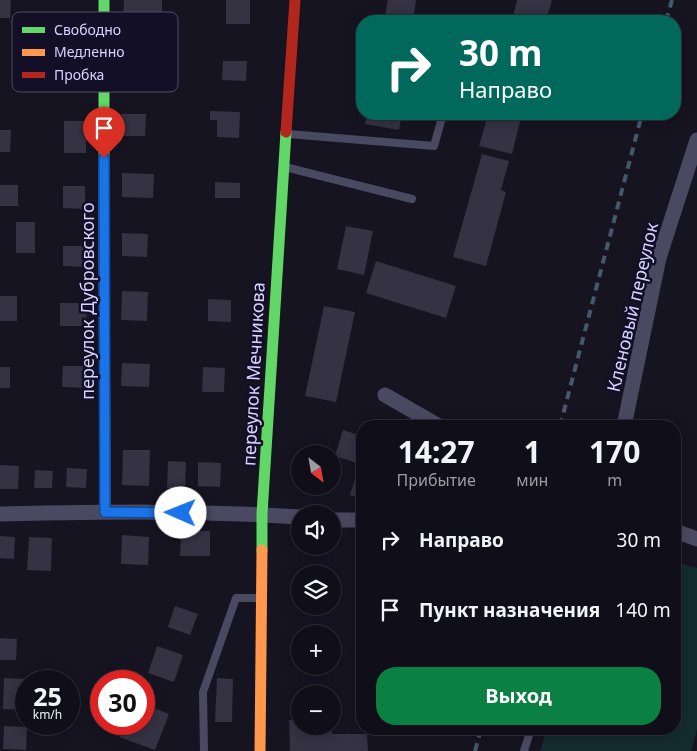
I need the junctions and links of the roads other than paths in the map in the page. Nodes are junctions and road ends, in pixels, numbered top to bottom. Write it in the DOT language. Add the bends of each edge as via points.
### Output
graph roads {
  1 [pos="295,0"];
  2 [pos="104,92"];
  3 [pos="440,120"];
  4 [pos="286,134"];
  5 [pos="697,140"];
  6 [pos="283,166"];
  7 [pos="412,199"];
  8 [pos="385,395"];
  9 [pos="429,420"];
  10 [pos="625,420"];
  11 [pos="105,512"];
  12 [pos="0,514"];
  13 [pos="262,514"];
  14 [pos="291,516"];
  15 [pos="341,520"];
  16 [pos="356,520"];
  17 [pos="681,533"];
  18 [pos="697,539"];
  19 [pos="261,598"];
  20 [pos="529,735"];
  21 [pos="204,751"];
  22 [pos="260,751"];
  23 [pos="524,751"];
  1 -- 4 [label="street, переулок Мечникова"];
  2 -- 11 [label="street, переулок Дубровского"];
  3 -- 4 [label="lane" via="434,146"];
  4 -- 6 [label="street, переулок Мечникова"];
  5 -- 10 [label="street, Кленовый переулок" via="659,258"];
  6 -- 7 [label="lane"];
  6 -- 13 [label="street, переулок Мечникова"];
  8 -- 9 [label="street"];
  11 -- 12 [label="street"];
  11 -- 13 [label="street"];
  13 -- 14 [label="street"];
  13 -- 19 [label="street, переулок Мечникова"];
  15 -- 16 [label="street"];
  17 -- 18 [label="street"];
  19 -- 21 [label="lane" via="236,598 203,692"];
  19 -- 22 [label="street, переулок Мечникова"];
  20 -- 23 [label="lane"];
}
